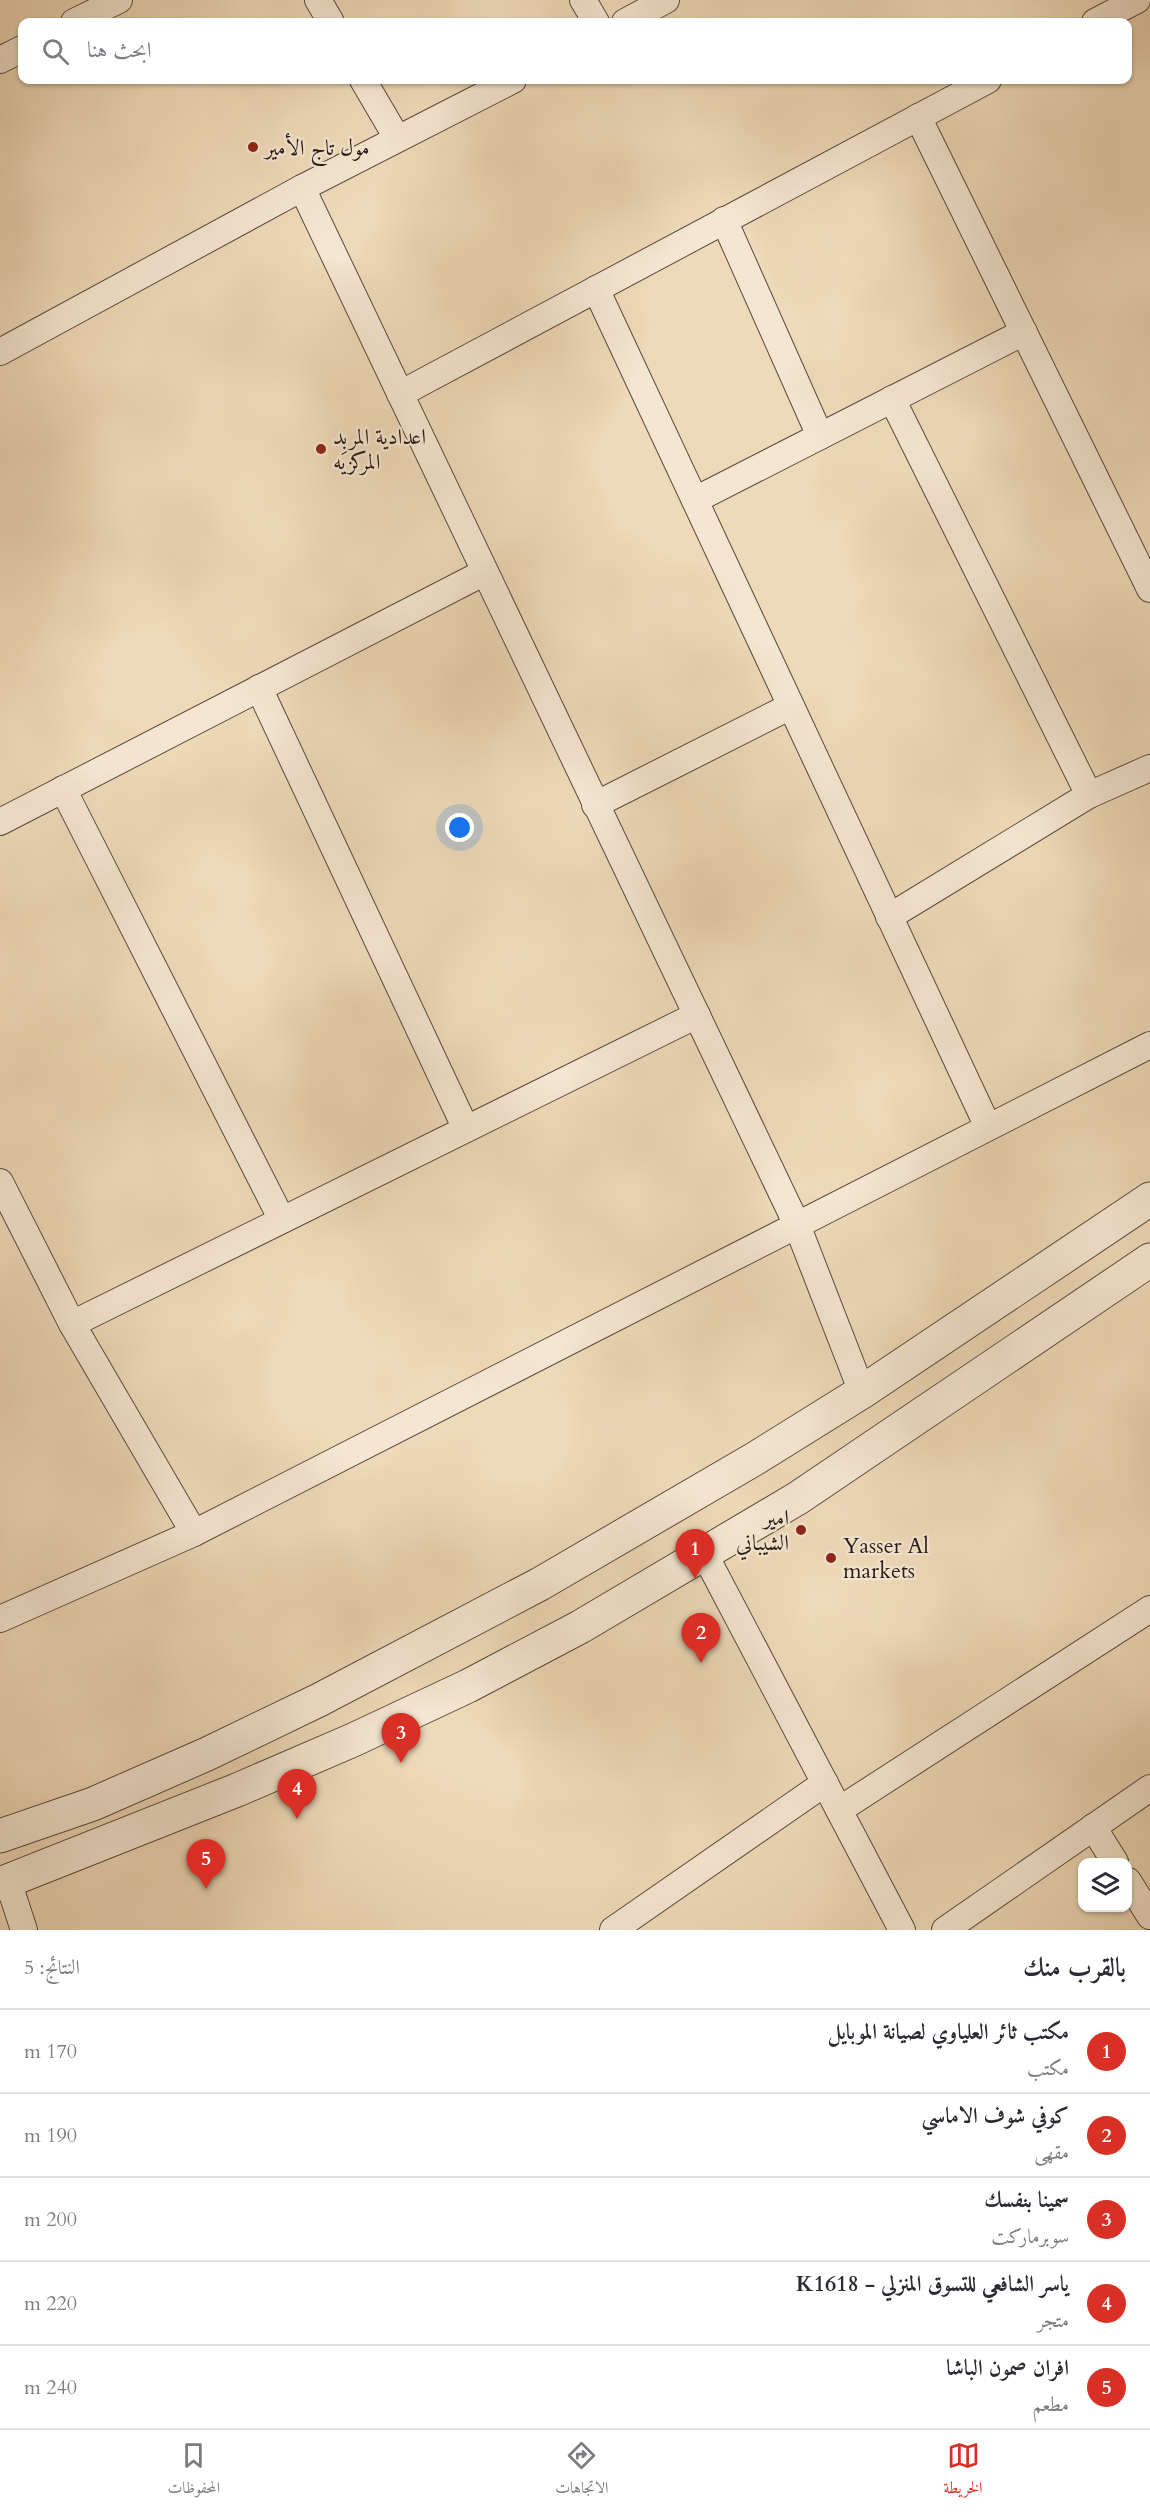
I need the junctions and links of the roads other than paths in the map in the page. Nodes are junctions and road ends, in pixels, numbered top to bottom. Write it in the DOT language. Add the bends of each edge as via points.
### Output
graph roads {
  1 [pos="119,0"];
  2 [pos="318,0"];
  3 [pos="583,0"];
  4 [pos="666,0"];
  5 [pos="1137,0"];
  6 [pos="82,18"];
  7 [pos="329,18"];
  8 [pos="594,18"];
  9 [pos="632,18"];
  10 [pos="1103,18"];
  11 [pos="18,51"];
  12 [pos="0,60"];
  13 [pos="365,84"];
  14 [pos="505,84"];
  15 [pos="980,84"];
  16 [pos="918,117"];
  17 [pos="397,138"];
  18 [pos="302,188"];
  19 [pos="724,220"];
  20 [pos="596,289"];
  21 [pos="1023,332"];
  22 [pos="2,347"];
  23 [pos="400,394"];
  24 [pos="892,399"];
  25 [pos="820,436"];
  26 [pos="694,500"];
  27 [pos="485,572"];
  28 [pos="1150,589"];
  29 [pos="259,688"];
  30 [pos="791,706"];
  31 [pos="1150,768"];
  32 [pos="63,789"];
  33 [pos="1089,795"];
  34 [pos="595,805"];
  35 [pos="0,822"];
  36 [pos="889,917"];
  37 [pos="697,1015"];
  38 [pos="1150,1045"];
  39 [pos="988,1127"];
  40 [pos="466,1129"];
  41 [pos="0,1182"];
  42 [pos="1150,1199"];
  43 [pos="282,1220"];
  44 [pos="797,1226"];
  45 [pos="1150,1260"];
  46 [pos="72,1324"];
  47 [pos="862,1392"];
  48 [pos="194,1533"];
  49 [pos="705,1553"];
  50 [pos="1150,1609"];
  51 [pos="0,1619"];
  52 [pos="825,1783"];
  53 [pos="1150,1788"];
  54 [pos="839,1810"];
  55 [pos="1093,1827"];
  56 [pos="0,1836"];
  57 [pos="1112,1858"];
  58 [pos="4,1883"];
  59 [pos="1132,1887"];
  60 [pos="1150,1916"];
  61 [pos="24,1930"];
  62 [pos="613,1930"];
  63 [pos="902,1930"];
  64 [pos="945,1930"];
  1 -- 6 [label="street"];
  2 -- 7 [label="street"];
  3 -- 8 [label="street"];
  4 -- 9 [label="street"];
  5 -- 10 [label="street"];
  11 -- 12 [label="street"];
  13 -- 17 [label="street"];
  14 -- 17 [label="street"];
  15 -- 16 [label="street"];
  16 -- 19 [label="street"];
  16 -- 21 [label="street"];
  17 -- 18 [label="street"];
  18 -- 22 [label="street"];
  18 -- 23 [label="street"];
  19 -- 20 [label="street"];
  19 -- 25 [label="street"];
  20 -- 23 [label="street"];
  20 -- 26 [label="street"];
  21 -- 24 [label="street"];
  21 -- 28 [label="street"];
  23 -- 27 [label="street"];
  24 -- 25 [label="street"];
  24 -- 33 [label="street"];
  25 -- 26 [label="street"];
  26 -- 30 [label="street"];
  27 -- 29 [label="street"];
  27 -- 34 [label="street"];
  29 -- 32 [label="street"];
  29 -- 40 [label="street"];
  30 -- 34 [label="street"];
  30 -- 36 [label="street"];
  31 -- 33 [label="street"];
  32 -- 35 [label="street"];
  32 -- 43 [label="street"];
  33 -- 36 [label="street"];
  34 -- 37 [label="street"];
  36 -- 39 [label="street"];
  37 -- 40 [label="street"];
  37 -- 44 [label="street"];
  38 -- 39 [label="street"];
  39 -- 44 [label="street"];
  40 -- 43 [label="street"];
  41 -- 46 [label="street"];
  42 -- 47 [label="street"];
  43 -- 46 [label="street"];
  44 -- 47 [label="street"];
  44 -- 48 [label="street"];
  45 -- 49 [label="street" via="837,1473"];
  46 -- 48 [label="street"];
  47 -- 56 [label="street" via="649,1522 430,1643 207,1754 93,1804"];
  48 -- 51 [label="street"];
  49 -- 52 [label="street"];
  49 -- 58 [label="street" via="580,1627 468,1686 237,1790"];
  50 -- 54 [label="street"];
  52 -- 54 [label="street"];
  52 -- 62 [label="street"];
  53 -- 55 [label="street"];
  54 -- 63 [label="street"];
  55 -- 57 [label="street"];
  55 -- 64 [label="street"];
  58 -- 61 [label="street"];
  59 -- 60 [label="street"];
}
